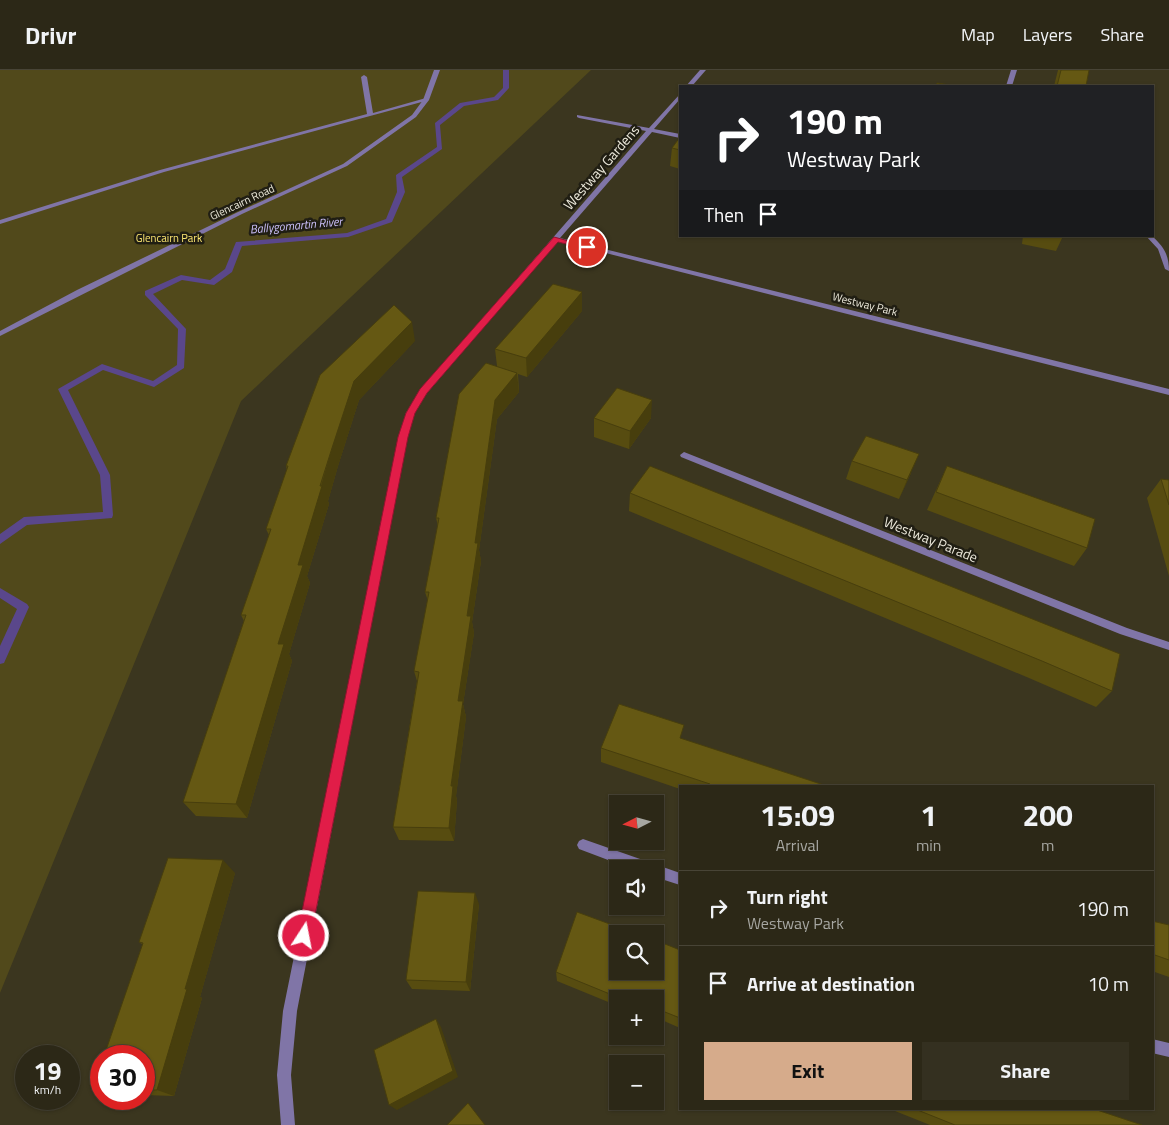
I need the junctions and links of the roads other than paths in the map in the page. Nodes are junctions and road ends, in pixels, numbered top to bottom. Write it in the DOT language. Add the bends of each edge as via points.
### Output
graph roads {
  1 [pos="437,70"];
  2 [pos="702,70"];
  3 [pos="1014,70"];
  4 [pos="364,77"];
  5 [pos="689,85"];
  6 [pos="1009,85"];
  7 [pos="679,97"];
  8 [pos="426,100"];
  9 [pos="370,114"];
  10 [pos="579,116"];
  11 [pos="650,130"];
  12 [pos="679,136"];
  13 [pos="0,222"];
  14 [pos="1150,237"];
  15 [pos="556,239"];
  16 [pos="1169,269"];
  17 [pos="0,334"];
  18 [pos="1169,392"];
  19 [pos="684,455"];
  20 [pos="1169,646"];
  21 [pos="583,845"];
  22 [pos="625,860"];
  23 [pos="664,874"];
  24 [pos="679,879"];
  25 [pos="1154,1046"];
  26 [pos="1169,1050"];
  27 [pos="288,1125"];
  1 -- 8 [label="street, Glencairn Road"];
  2 -- 5 [label="street"];
  3 -- 6 [label="street"];
  4 -- 9 [label="street"];
  7 -- 11 [label="street, Westway Gardens"];
  8 -- 9 [label="street"];
  8 -- 17 [label="street, Glencairn Road" via="414,116 345,165 80,292"];
  9 -- 13 [label="street" via="162,171"];
  10 -- 11 [label="street"];
  11 -- 12 [label="street"];
  11 -- 15 [label="street, Westway Gardens"];
  14 -- 16 [label="street" via="1161,248"];
  15 -- 18 [label="street, Westway Park"];
  15 -- 27 [label="street, Westway Gardens" via="424,391 410,413 290,1011 284,1075"];
  19 -- 20 [label="street, Westway Parade" via="1124,631"];
  21 -- 22 [label="street"];
  23 -- 24 [label="street"];
  25 -- 26 [label="street"];
}
